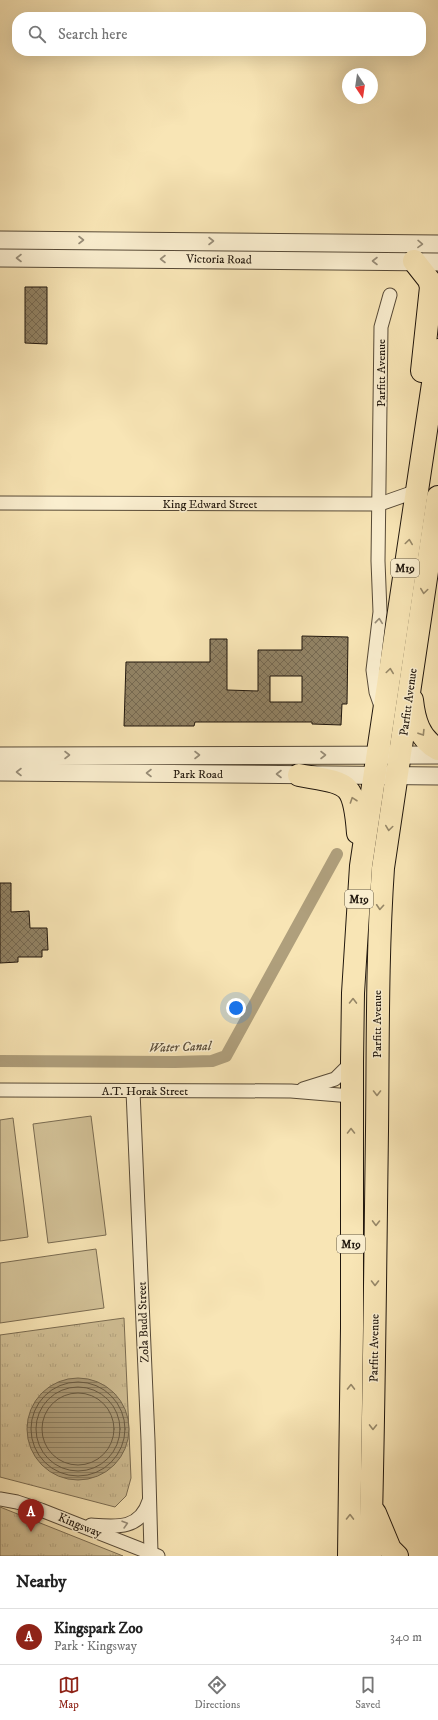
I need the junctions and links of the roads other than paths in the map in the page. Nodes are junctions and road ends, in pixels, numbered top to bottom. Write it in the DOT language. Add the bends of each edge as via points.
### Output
graph roads {
  1 [pos="0,240"];
  2 [pos="50,240"];
  3 [pos="269,242"];
  4 [pos="438,244"];
  5 [pos="0,258"];
  6 [pos="50,258"];
  7 [pos="273,260"];
  8 [pos="414,261"];
  9 [pos="438,262"];
  10 [pos="390,295"];
  11 [pos="438,350"];
  12 [pos="422,454"];
  13 [pos="417,491"];
  14 [pos="438,497"];
  15 [pos="0,503"];
  16 [pos="380,504"];
  17 [pos="410,685"];
  18 [pos="384,714"];
  19 [pos="438,749"];
  20 [pos="438,755"];
  21 [pos="0,756"];
  22 [pos="398,765"];
  23 [pos="376,766"];
  24 [pos="0,772"];
  25 [pos="299,774"];
  26 [pos="438,776"];
  27 [pos="361,866"];
  28 [pos="379,952"];
  29 [pos="352,1062"];
  30 [pos="0,1090"];
  31 [pos="291,1091"];
  32 [pos="133,1092"];
  33 [pos="351,1096"];
  34 [pos="377,1129"];
  35 [pos="351,1232"];
  36 [pos="0,1499"];
  37 [pos="150,1501"];
  38 [pos="371,1505"];
  39 [pos="73,1523"];
  40 [pos="155,1555"];
  41 [pos="350,1556"];
  42 [pos="370,1556"];
  43 [pos="398,1556"];
  1 -- 2 [label="street, Victoria Road"];
  2 -- 3 [label="street, Victoria Road, one-way"];
  2 -- 6 [label="street"];
  3 -- 4 [label="street, Victoria Road, one-way"];
  3 -- 7 [label="street"];
  6 -- 5 [label="street, Victoria Road, one-way"];
  7 -- 6 [label="street, Victoria Road, one-way"];
  8 -- 7 [label="street, Victoria Road, one-way"];
  8 -- 9 [label="street, Victoria Road"];
  8 -- 12 [label="highway" via="429,280 431,287 416,421 416,439"];
  10 -- 16 [label="street, Parfitt Avenue" via="381,327"];
  11 -- 12 [label="highway, Parfitt Avenue / M19"];
  12 -- 13 [label="highway, Parfitt Avenue / M19"];
  13 -- 16 [label="street, King Edward Street"];
  18 -- 13 [label="highway, Parfitt Avenue / M19, one-way"];
  14 -- 17 [label="highway, Parfitt Avenue / M19, one-way"];
  15 -- 16 [label="street, King Edward Street"];
  18 -- 16 [label="street, Parfitt Avenue, one-way" via="376,692 373,670 380,612"];
  17 -- 19 [label="highway, one-way" via="413,715 417,725 428,742"];
  17 -- 22 [label="highway, Parfitt Avenue / M19"];
  18 -- 23 [label="highway, Parfitt Avenue / M19"];
  20 -- 22 [label="street"];
  21 -- 23 [label="street, Park Road, one-way"];
  22 -- 23 [label="street"];
  22 -- 26 [label="street"];
  22 -- 28 [label="highway, Parfitt Avenue / M19, one-way" via="383,868"];
  23 -- 25 [label="street, Park Road"];
  23 -- 27 [label="highway, Parfitt Avenue / M19"];
  25 -- 24 [label="street, Park Road, one-way"];
  27 -- 25 [label="highway, one-way" via="356,808 351,792 335,781"];
  29 -- 27 [label="highway, Parfitt Avenue / M19, one-way" via="353,993"];
  28 -- 33 [label="highway" via="368,976 365,1075"];
  28 -- 34 [label="highway, Parfitt Avenue / M19, one-way"];
  29 -- 31 [label="street, A.T. Horak Street" via="335,1079"];
  29 -- 33 [label="highway, Parfitt Avenue / M19"];
  30 -- 32 [label="street, A.T. Horak Street"];
  31 -- 32 [label="street, A.T. Horak Street"];
  31 -- 33 [label="street, A.T. Horak Street"];
  32 -- 37 [label="street, Zola Budd Street"];
  35 -- 33 [label="highway, Parfitt Avenue / M19, one-way"];
  34 -- 35 [label="highway" via="368,1137 363,1147 362,1205"];
  34 -- 38 [label="highway, Parfitt Avenue / M19, one-way"];
  41 -- 35 [label="highway, Parfitt Avenue / M19, one-way"];
  36 -- 39 [label="street, Kingsway" via="17,1502"];
  39 -- 37 [label="street, one-way" via="108,1526 128,1524 141,1517"];
  37 -- 40 [label="street, Zola Budd Street"];
  38 -- 42 [label="highway, Parfitt Avenue / M19"];
  38 -- 43 [label="highway" via="390,1549"];
  39 -- 40 [label="street, Kingsway"];
}
